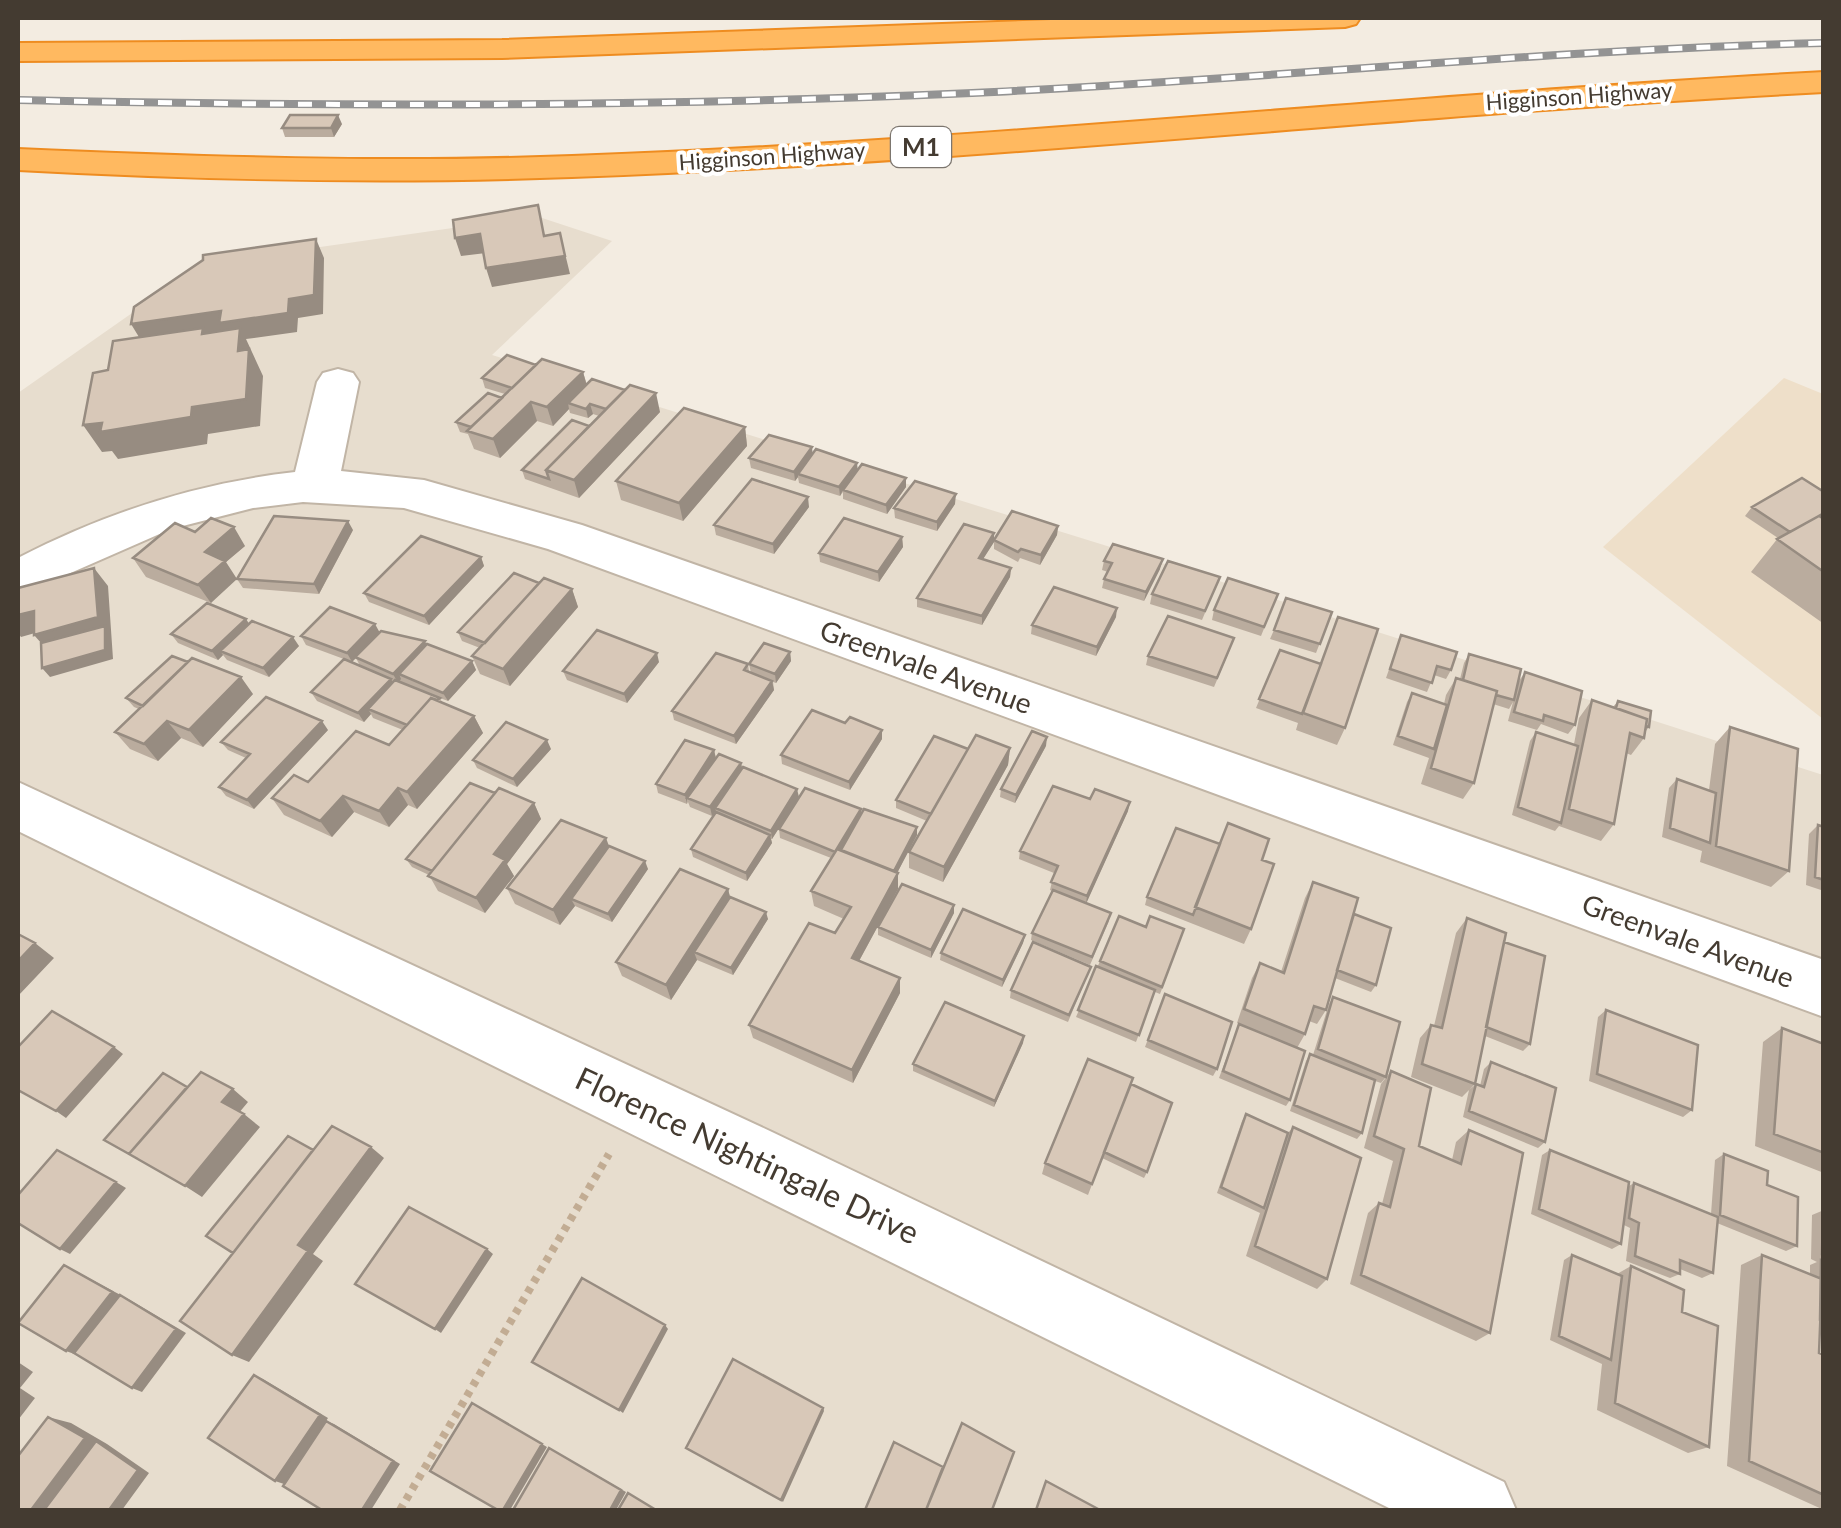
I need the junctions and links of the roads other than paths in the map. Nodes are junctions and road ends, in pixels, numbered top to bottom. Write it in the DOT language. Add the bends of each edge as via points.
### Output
graph roads {
  1 [pos="1345,18"];
  2 [pos="18,52"];
  3 [pos="1824,82"];
  4 [pos="18,160"];
  5 [pos="338,382"];
  6 [pos="314,488"];
  7 [pos="18,578"];
  8 [pos="18,805"];
  9 [pos="1824,990"];
  10 [pos="1476,1510"];
  1 -- 2 [label="highway" via="502,49"];
  3 -- 4 [label="highway, Higginson Highway / M1" via="642,164 340,170"];
  5 -- 6 [label="street"];
  6 -- 7 [label="street, Greenvale Avenue" via="161,513"];
  6 -- 9 [label="street, Greenvale Avenue" via="401,492 565,537"];
  8 -- 10 [label="street, Florence Nightingale Drive" via="1108,1326"];
}
